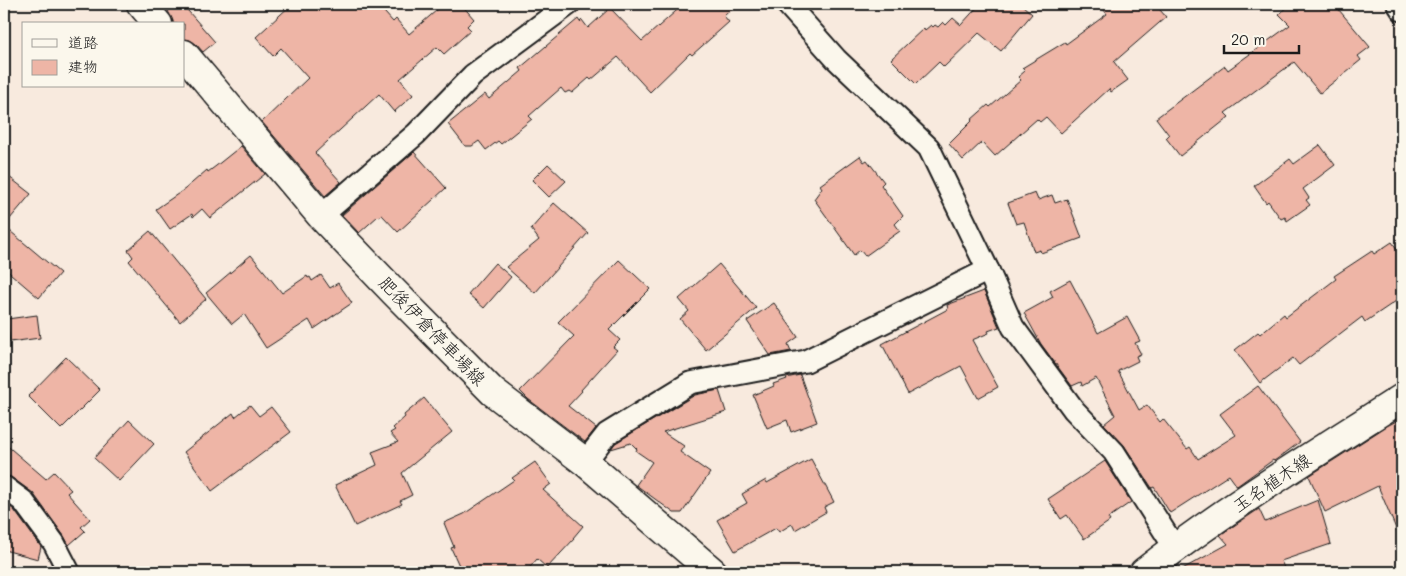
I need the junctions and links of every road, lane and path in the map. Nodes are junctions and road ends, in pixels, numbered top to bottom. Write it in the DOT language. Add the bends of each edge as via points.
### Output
graph roads {
  1 [pos="141,4"];
  2 [pos="569,4"];
  3 [pos="787,4"];
  4 [pos="1398,4"];
  5 [pos="1402,10"];
  6 [pos="156,22"];
  7 [pos="185,55"];
  8 [pos="321,216"];
  9 [pos="988,270"];
  10 [pos="1402,398"];
  11 [pos="585,462"];
  12 [pos="4,487"];
  13 [pos="1175,548"];
  14 [pos="69,572"];
  15 [pos="713,572"];
  16 [pos="1144,572"];
  1 -- 6 [label="main road"];
  2 -- 8 [label="street" via="472,75 416,134"];
  3 -- 9 [label="street" via="836,59 929,148"];
  4 -- 5 [label="street"];
  7 -- 8 [label="main road, 肥後伊倉停車場線"];
  8 -- 11 [label="main road, 肥後伊倉停車場線" via="492,392"];
  9 -- 11 [label="street" via="806,361 690,383 606,434"];
  9 -- 13 [label="street" via="1013,328 1074,410 1114,452"];
  10 -- 13 [label="main road, 玉名植木線" via="1273,480"];
  11 -- 15 [label="main road, 肥後伊倉停車場線"];
  12 -- 14 [label="street" via="23,501 54,543"];
  13 -- 16 [label="main road, 玉名植木線"];
}
